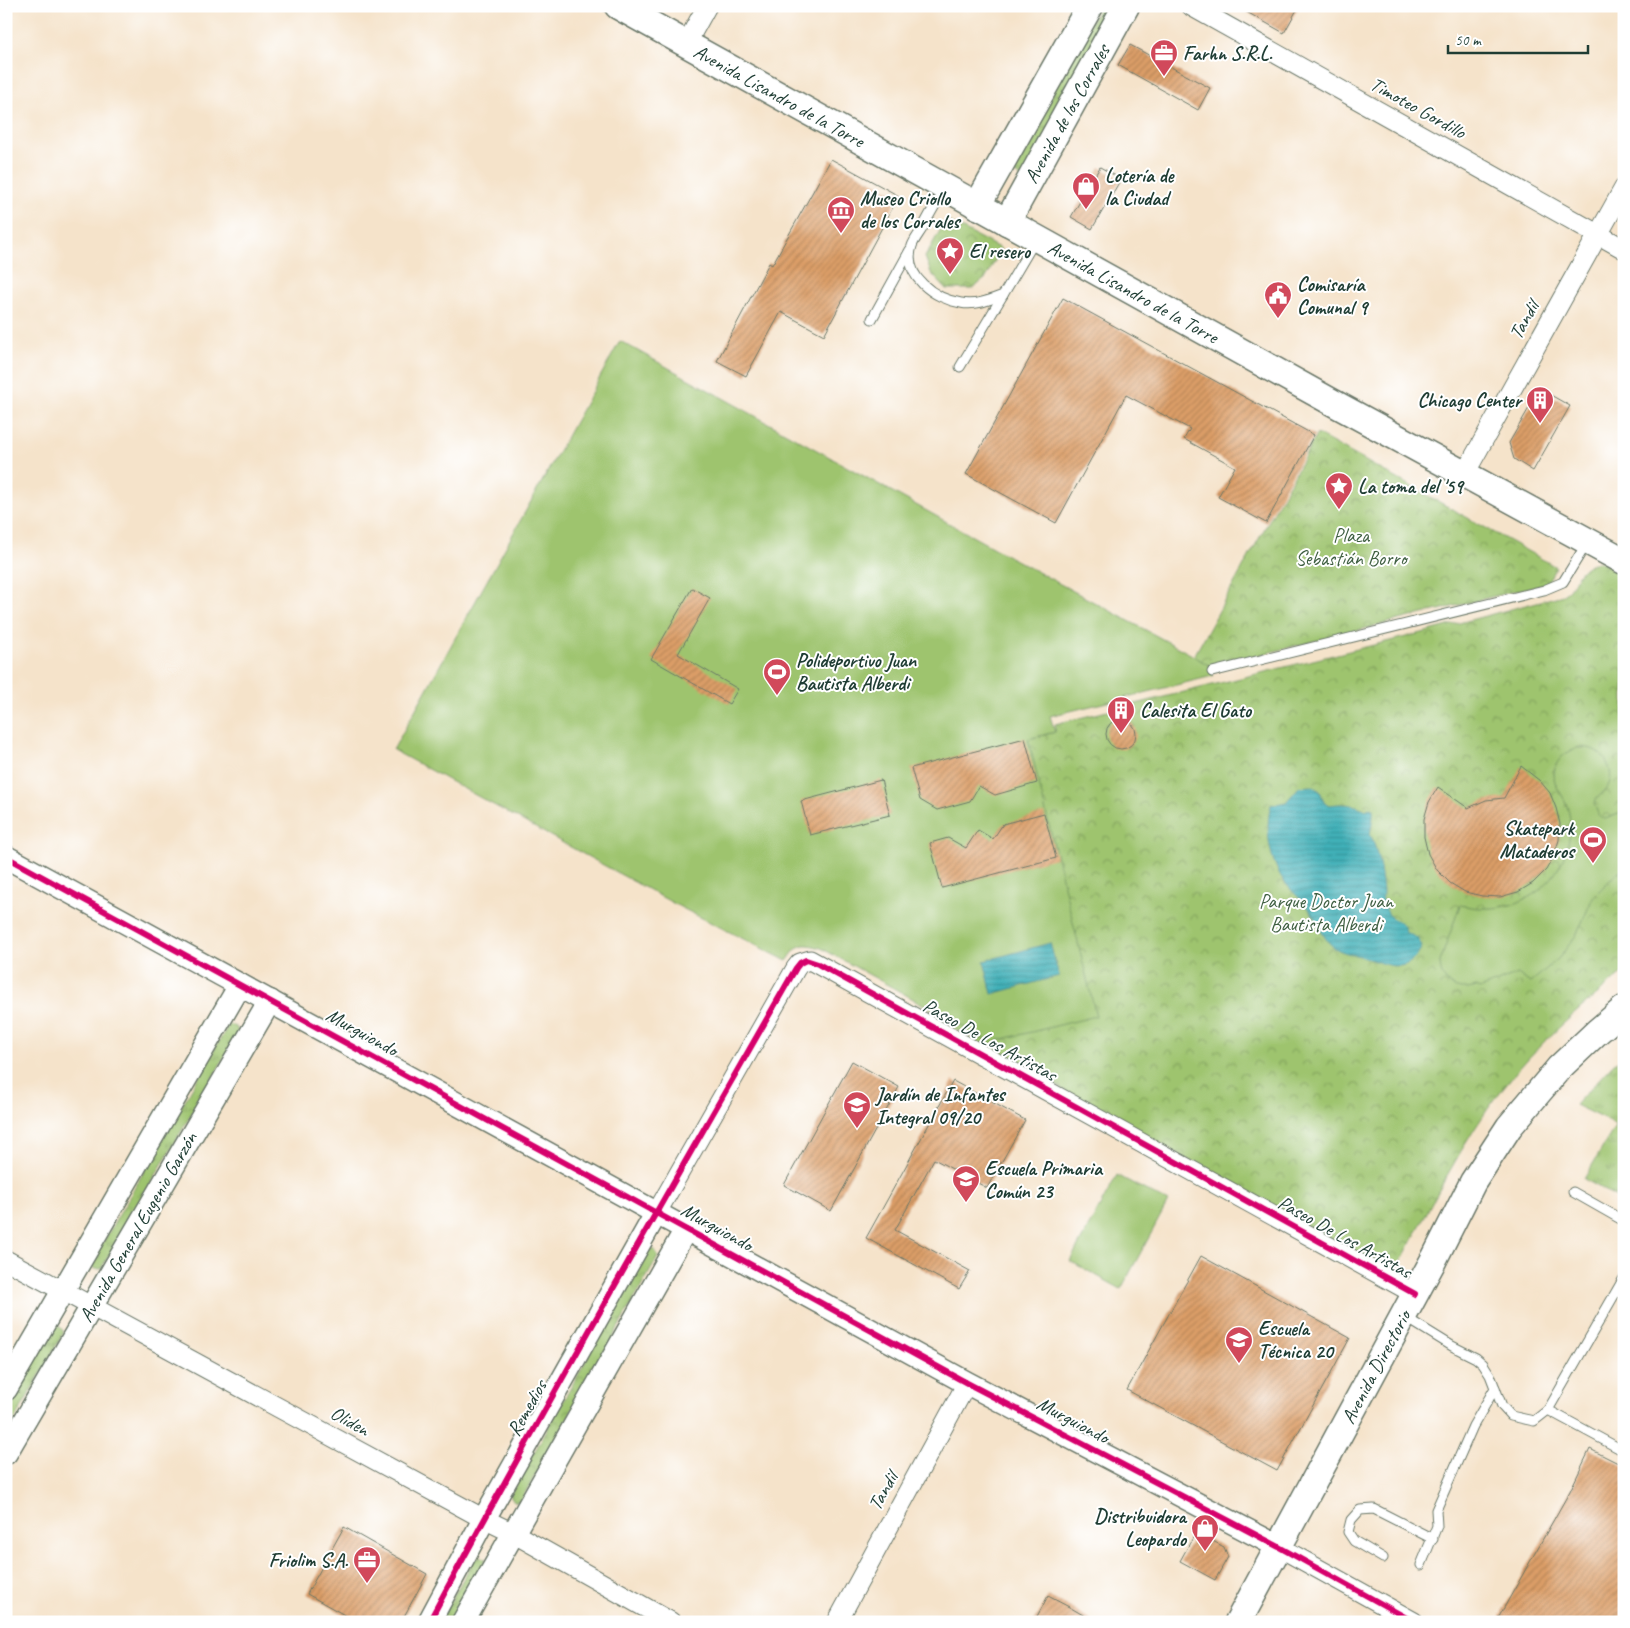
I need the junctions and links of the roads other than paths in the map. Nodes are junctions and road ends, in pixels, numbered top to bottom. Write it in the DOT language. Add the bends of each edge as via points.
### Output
graph roads {
  1 [pos="618,6"];
  2 [pos="707,6"];
  3 [pos="1090,6"];
  4 [pos="1126,6"];
  5 [pos="1191,6"];
  6 [pos="686,44"];
  7 [pos="945,188"];
  8 [pos="1624,188"];
  9 [pos="977,206"];
  10 [pos="1007,222"];
  11 [pos="1598,234"];
  12 [pos="1036,238"];
  13 [pos="912,246"];
  14 [pos="1624,248"];
  15 [pos="1003,296"];
  16 [pos="872,319"];
  17 [pos="960,367"];
  18 [pos="1464,475"];
  19 [pos="1589,541"];
  20 [pos="1624,561"];
  21 [pos="1212,672"];
  22 [pos="6,857"];
  23 [pos="240,985"];
  24 [pos="270,1001"];
  25 [pos="1624,1009"];
  26 [pos="1573,1192"];
  27 [pos="657,1212"];
  28 [pos="1624,1221"];
  29 [pos="686,1228"];
  30 [pos="6,1260"];
  31 [pos="1624,1278"];
  32 [pos="62,1291"];
  33 [pos="1409,1305"];
  34 [pos="92,1306"];
  35 [pos="967,1383"];
  36 [pos="1495,1388"];
  37 [pos="6,1389"];
  38 [pos="1548,1410"];
  39 [pos="1624,1452"];
  40 [pos="6,1453"];
  41 [pos="484,1519"];
  42 [pos="513,1533"];
  43 [pos="1433,1539"];
  44 [pos="1279,1547"];
  45 [pos="1383,1558"];
  46 [pos="1421,1565"];
  47 [pos="429,1622"];
  48 [pos="463,1622"];
  49 [pos="671,1622"];
  50 [pos="838,1622"];
  51 [pos="1238,1622"];
  52 [pos="1414,1622"];
  1 -- 6 [label="main road, Avenida Lisandro de la Torre"];
  2 -- 6 [label="street"];
  3 -- 9 [label="main road, Avenida de los Corrales"];
  4 -- 10 [label="main road, Avenida de los Corrales"];
  5 -- 11 [label="street, Timoteo Gordillo"];
  6 -- 7 [label="main road, Avenida Lisandro de la Torre"];
  7 -- 9 [label="main road, Avenida Lisandro de la Torre"];
  7 -- 13 [label="lane"];
  8 -- 11 [label="street, Tandil"];
  9 -- 10 [label="main road, Avenida Lisandro de la Torre"];
  10 -- 12 [label="main road, Avenida Lisandro de la Torre"];
  11 -- 14 [label="street, Timoteo Gordillo"];
  11 -- 18 [label="street, Tandil"];
  12 -- 15 [label="lane"];
  12 -- 18 [label="main road, Avenida Lisandro de la Torre"];
  13 -- 15 [label="lane" via="910,261 914,275 942,297 974,304"];
  13 -- 16 [label="lane"];
  15 -- 17 [label="lane"];
  18 -- 19 [label="main road, Avenida Lisandro de la Torre"];
  19 -- 20 [label="main road, Avenida Lisandro de la Torre"];
  19 -- 21 [label="lane" via="1563,582 1544,590"];
  22 -- 23 [label="street, Murguiondo"];
  23 -- 24 [label="street, Murguiondo"];
  23 -- 32 [label="street, Avenida General Eugenio Garzón"];
  24 -- 27 [label="street, Murguiondo"];
  24 -- 34 [label="street, Avenida General Eugenio Garzón"];
  25 -- 33 [label="main road, Avenida Directorio" via="1559,1068 1509,1127 1473,1182"];
  26 -- 28 [label="lane"];
  27 -- 29 [label="street, Murguiondo"];
  27 -- 33 [label="street, Paseo De Los Artistas" via="796,968 810,960"];
  27 -- 41 [label="street, Remedios"];
  29 -- 35 [label="street, Murguiondo"];
  29 -- 42 [label="street"];
  30 -- 32 [label="street, Oliden"];
  31 -- 38 [label="lane"];
  32 -- 34 [label="street, Oliden"];
  32 -- 37 [label="street, Avenida General Eugenio Garzón"];
  33 -- 36 [label="lane" via="1452,1346 1483,1364"];
  33 -- 44 [label="main road, Avenida Directorio"];
  34 -- 40 [label="street, Avenida General Eugenio Garzón"];
  34 -- 41 [label="street, Oliden"];
  35 -- 44 [label="street, Murguiondo"];
  35 -- 50 [label="street, Tandil"];
  36 -- 38 [label="lane" via="1502,1406 1511,1416 1534,1421"];
  36 -- 43 [label="lane" via="1473,1426 1436,1510 1437,1526"];
  38 -- 39 [label="lane"];
  41 -- 42 [label="street, Oliden"];
  41 -- 47 [label="street, Remedios"];
  42 -- 48 [label="street"];
  42 -- 49 [label="street, Oliden"];
  43 -- 45 [label="lane" via="1374,1509 1360,1510 1348,1532 1354,1541"];
  43 -- 46 [label="lane"];
  44 -- 51 [label="main road, Avenida Directorio"];
  44 -- 52 [label="street, Murguiondo"];
}
